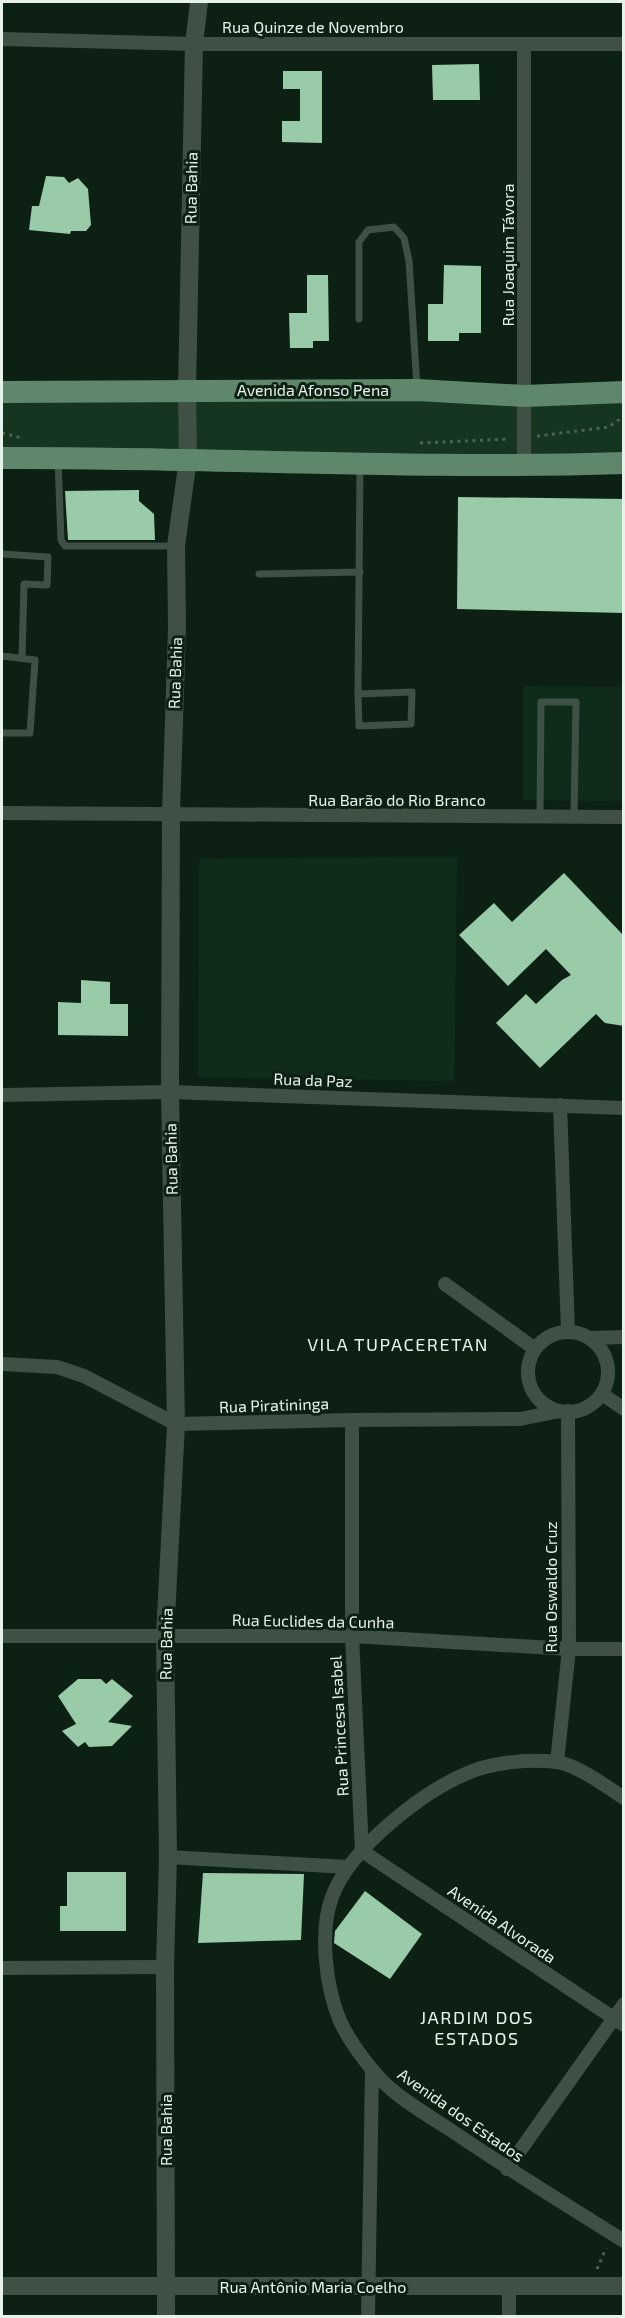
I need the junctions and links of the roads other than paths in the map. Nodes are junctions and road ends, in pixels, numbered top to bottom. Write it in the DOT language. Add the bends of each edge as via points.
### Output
graph roads {
  1 [pos="199,2"];
  2 [pos="2,39"];
  3 [pos="194,44"];
  4 [pos="524,44"];
  5 [pos="624,44"];
  6 [pos="359,319"];
  7 [pos="187,390"];
  8 [pos="417,390"];
  9 [pos="2,392"];
  10 [pos="624,392"];
  11 [pos="525,396"];
  12 [pos="2,458"];
  13 [pos="57,458"];
  14 [pos="188,459"];
  15 [pos="360,463"];
  16 [pos="624,463"];
  17 [pos="524,466"];
  18 [pos="176,546"];
  19 [pos="2,554"];
  20 [pos="360,572"];
  21 [pos="259,574"];
  22 [pos="2,656"];
  23 [pos="21,658"];
  24 [pos="358,694"];
  25 [pos="2,733"];
  26 [pos="2,813"];
  27 [pos="171,813"];
  28 [pos="574,816"];
  29 [pos="540,817"];
  30 [pos="624,817"];
  31 [pos="170,1092"];
  32 [pos="2,1095"];
  33 [pos="560,1105"];
  34 [pos="624,1108"];
  35 [pos="445,1284"];
  36 [pos="568,1332"];
  37 [pos="624,1337"];
  38 [pos="591,1338"];
  39 [pos="535,1349"];
  40 [pos="2,1364"];
  41 [pos="602,1394"];
  42 [pos="624,1409"];
  43 [pos="564,1411"];
  44 [pos="352,1420"];
  45 [pos="176,1424"];
  46 [pos="2,1636"];
  47 [pos="165,1636"];
  48 [pos="352,1636"];
  49 [pos="624,1648"];
  50 [pos="568,1649"];
  51 [pos="557,1762"];
  52 [pos="624,1798"];
  53 [pos="362,1851"];
  54 [pos="168,1857"];
  55 [pos="348,1866"];
  56 [pos="165,1967"];
  57 [pos="2,1968"];
  58 [pos="624,2004"];
  59 [pos="619,2022"];
  60 [pos="372,2070"];
  61 [pos="507,2169"];
  62 [pos="624,2241"];
  63 [pos="2,2286"];
  64 [pos="166,2286"];
  65 [pos="509,2286"];
  66 [pos="624,2286"];
  67 [pos="368,2288"];
  68 [pos="166,2316"];
  69 [pos="368,2316"];
  70 [pos="509,2316"];
  1 -- 3 [label="street, Rua Bahia"];
  2 -- 3 [label="street, Rua Quinze de Novembro"];
  3 -- 4 [label="street, Rua Quinze de Novembro"];
  3 -- 7 [label="street, Rua Bahia"];
  4 -- 5 [label="street, Rua Quinze de Novembro"];
  4 -- 11 [label="street, Rua Joaquim Távora"];
  6 -- 8 [label="lane" via="359,242 368,230 394,228 404,238 410,261"];
  7 -- 8 [label="main road, Avenida Afonso Pena"];
  7 -- 9 [label="main road, Avenida Afonso Pena"];
  7 -- 14 [label="street, Rua Bahia"];
  8 -- 11 [label="main road, Avenida Afonso Pena"];
  10 -- 11 [label="main road, Avenida Afonso Pena"];
  11 -- 17 [label="street, Rua Joaquim Távora"];
  12 -- 13 [label="main road"];
  13 -- 14 [label="main road"];
  13 -- 18 [label="lane" via="61,540 65,546"];
  14 -- 15 [label="main road"];
  14 -- 18 [label="street, Rua Bahia"];
  15 -- 17 [label="main road"];
  15 -- 20 [label="lane"];
  16 -- 17 [label="main road"];
  18 -- 27 [label="street, Rua Bahia"];
  19 -- 23 [label="lane" via="48,557 47,585 24,584"];
  20 -- 21 [label="lane"];
  20 -- 24 [label="lane"];
  22 -- 23 [label="lane"];
  23 -- 25 [label="lane" via="35,660 30,733"];
  24 -- 24 [label="lane" via="358,726 411,724 412,692"];
  26 -- 27 [label="street, Rua Barão do Rio Branco"];
  27 -- 29 [label="street, Rua Barão do Rio Branco"];
  27 -- 31 [label="street, Rua Bahia"];
  28 -- 29 [label="street, Rua Barão do Rio Branco"];
  28 -- 29 [label="lane" via="576,702 541,702"];
  28 -- 30 [label="street, Rua Barão do Rio Branco"];
  31 -- 32 [label="street, Rua da Paz"];
  31 -- 33 [label="street, Rua da Paz"];
  31 -- 45 [label="street, Rua Bahia"];
  33 -- 34 [label="street, Rua da Paz"];
  33 -- 36 [label="street"];
  35 -- 39 [label="street"];
  36 -- 38 [label="street"];
  36 -- 39 [label="street" via="546,1338"];
  37 -- 38 [label="street"];
  38 -- 41 [label="street" via="608,1364 608,1380"];
  39 -- 43 [label="street" via="528,1364 534,1394 546,1405"];
  40 -- 45 [label="street, Rua Piratininga" via="57,1367 84,1376"];
  41 -- 42 [label="street"];
  41 -- 43 [label="street" via="590,1406"];
  43 -- 44 [label="street, Rua Piratininga" via="520,1419"];
  43 -- 50 [label="street, Rua Oswaldo Cruz"];
  44 -- 45 [label="street, Rua Piratininga"];
  44 -- 48 [label="street, Rua Princesa Isabel"];
  45 -- 47 [label="street, Rua Bahia"];
  46 -- 47 [label="street, Rua Euclides da Cunha"];
  47 -- 48 [label="street, Rua Euclides da Cunha"];
  47 -- 54 [label="street, Rua Bahia"];
  48 -- 50 [label="street, Rua Euclides da Cunha"];
  48 -- 53 [label="street, Rua Princesa Isabel"];
  49 -- 50 [label="street, Rua Euclides da Cunha"];
  50 -- 51 [label="street, Rua Oswaldo Cruz"];
  51 -- 52 [label="street, Avenida dos Estados"];
  51 -- 53 [label="street, Avenida dos Estados" via="502,1764 470,1772 414,1804"];
  53 -- 55 [label="street, Avenida dos Estados"];
  53 -- 59 [label="street, Avenida Alvorada"];
  54 -- 55 [label="street"];
  54 -- 56 [label="street, Rua Bahia"];
  55 -- 60 [label="street, Avenida dos Estados" via="332,1898 325,1959 340,2021"];
  56 -- 57 [label="street"];
  56 -- 64 [label="street, Rua Bahia"];
  58 -- 59 [label="street"];
  59 -- 61 [label="street"];
  60 -- 61 [label="street, Avenida dos Estados" via="391,2090"];
  60 -- 67 [label="street"];
  61 -- 62 [label="street, Avenida dos Estados"];
  63 -- 64 [label="street, Rua Antônio Maria Coelho"];
  64 -- 67 [label="street, Rua Antônio Maria Coelho"];
  64 -- 68 [label="street, Rua Bahia"];
  65 -- 66 [label="street, Rua Antônio Maria Coelho"];
  65 -- 67 [label="street, Rua Antônio Maria Coelho"];
  65 -- 70 [label="street"];
  67 -- 69 [label="street"];
}
